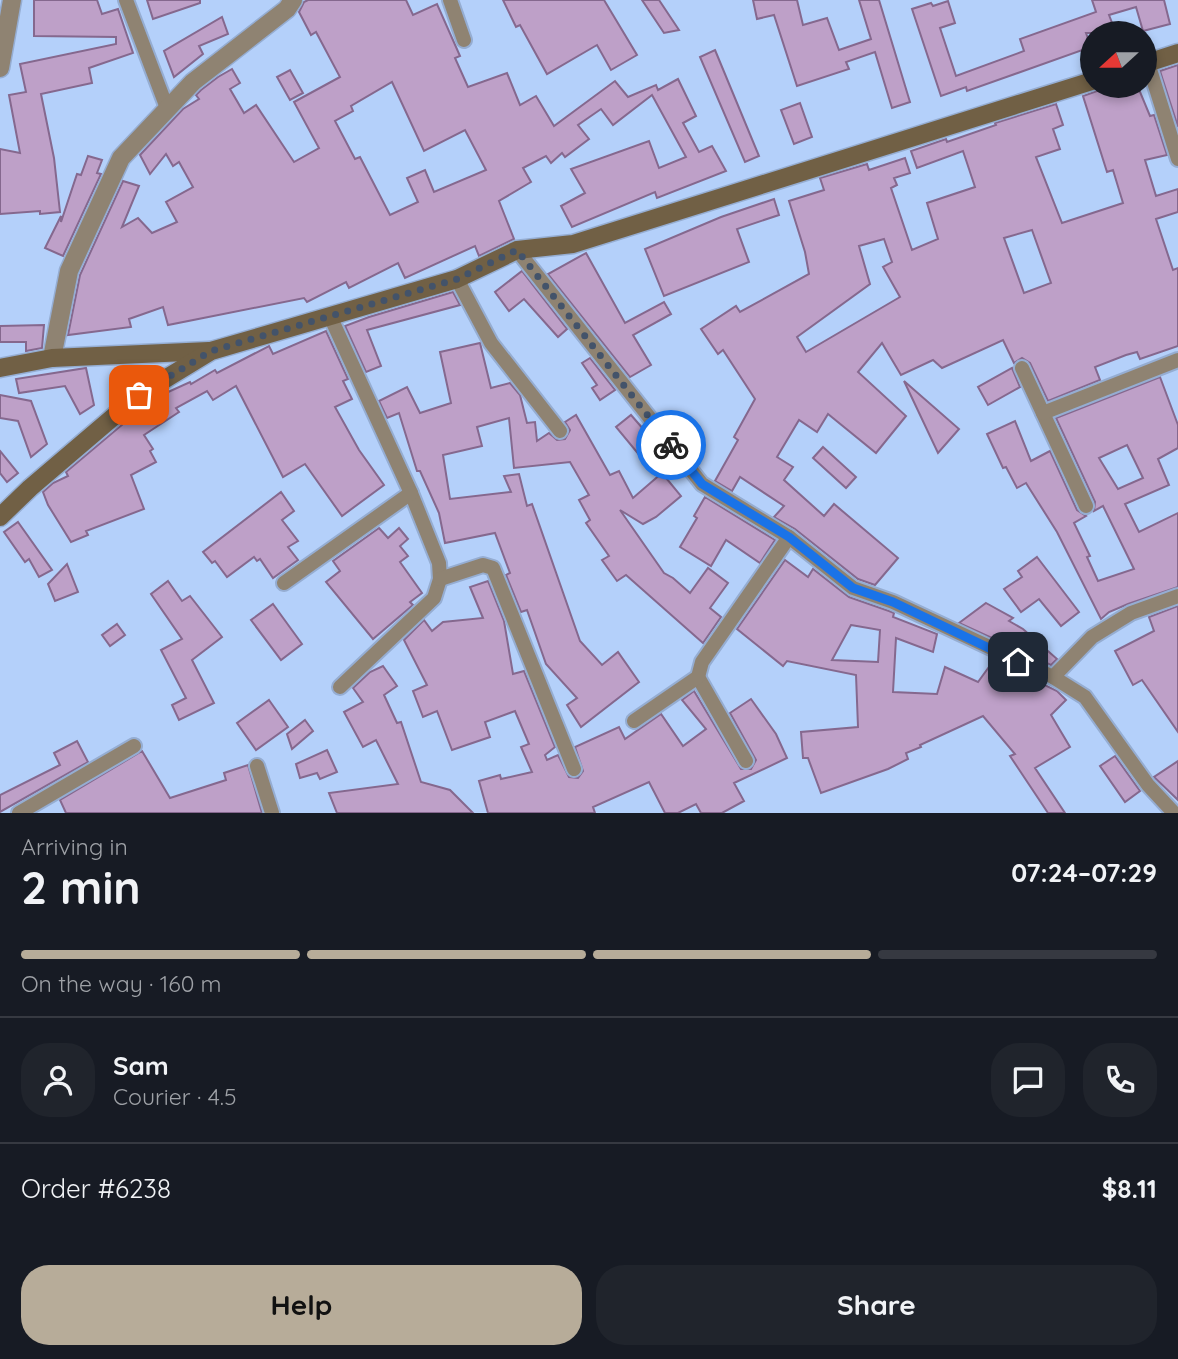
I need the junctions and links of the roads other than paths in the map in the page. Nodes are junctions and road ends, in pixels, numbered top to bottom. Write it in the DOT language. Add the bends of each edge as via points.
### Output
graph roads {
  1 [pos="12,0"];
  2 [pos="126,0"];
  3 [pos="293,0"];
  4 [pos="450,0"];
  5 [pos="464,40"];
  6 [pos="1178,53"];
  7 [pos="1157,60"];
  8 [pos="0,68"];
  9 [pos="1080,84"];
  10 [pos="1157,97"];
  11 [pos="167,108"];
  12 [pos="1178,159"];
  13 [pos="517,250"];
  14 [pos="457,279"];
  15 [pos="330,316"];
  16 [pos="211,351"];
  17 [pos="52,358"];
  18 [pos="1178,360"];
  19 [pos="0,368"];
  20 [pos="1022,368"];
  21 [pos="1042,413"];
  22 [pos="559,432"];
  23 [pos="411,493"];
  24 [pos="1086,506"];
  25 [pos="0,517"];
  26 [pos="789,537"];
  27 [pos="440,579"];
  28 [pos="284,583"];
  29 [pos="1178,596"];
  30 [pos="698,677"];
  31 [pos="1053,677"];
  32 [pos="340,687"];
  33 [pos="634,721"];
  34 [pos="134,746"];
  35 [pos="746,761"];
  36 [pos="257,766"];
  37 [pos="574,769"];
  38 [pos="19,813"];
  39 [pos="272,813"];
  40 [pos="1174,813"];
  1 -- 8 [label="street"];
  2 -- 11 [label="street"];
  3 -- 11 [label="street"];
  4 -- 5 [label="street"];
  6 -- 7 [label="main road"];
  9 -- 13 [label="main road" via="573,244"];
  10 -- 12 [label="street"];
  11 -- 17 [label="street" via="121,158 69,271"];
  13 -- 14 [label="main road"];
  13 -- 26 [label="street" via="702,484"];
  14 -- 15 [label="main road"];
  14 -- 22 [label="street" via="491,343"];
  15 -- 16 [label="main road"];
  15 -- 23 [label="street"];
  16 -- 17 [label="main road"];
  16 -- 25 [label="main road" via="139,395"];
  17 -- 19 [label="main road"];
  18 -- 21 [label="street"];
  20 -- 21 [label="street"];
  21 -- 24 [label="street"];
  23 -- 27 [label="street" via="439,563"];
  23 -- 28 [label="street"];
  26 -- 30 [label="street" via="702,662"];
  26 -- 31 [label="street" via="853,588"];
  27 -- 32 [label="street" via="434,598"];
  27 -- 37 [label="street" via="483,565 493,568"];
  29 -- 31 [label="street" via="1131,613 1092,637"];
  30 -- 33 [label="street"];
  30 -- 35 [label="street"];
  31 -- 40 [label="street" via="1085,697 1147,785"];
  34 -- 38 [label="street"];
  36 -- 39 [label="street"];
}
